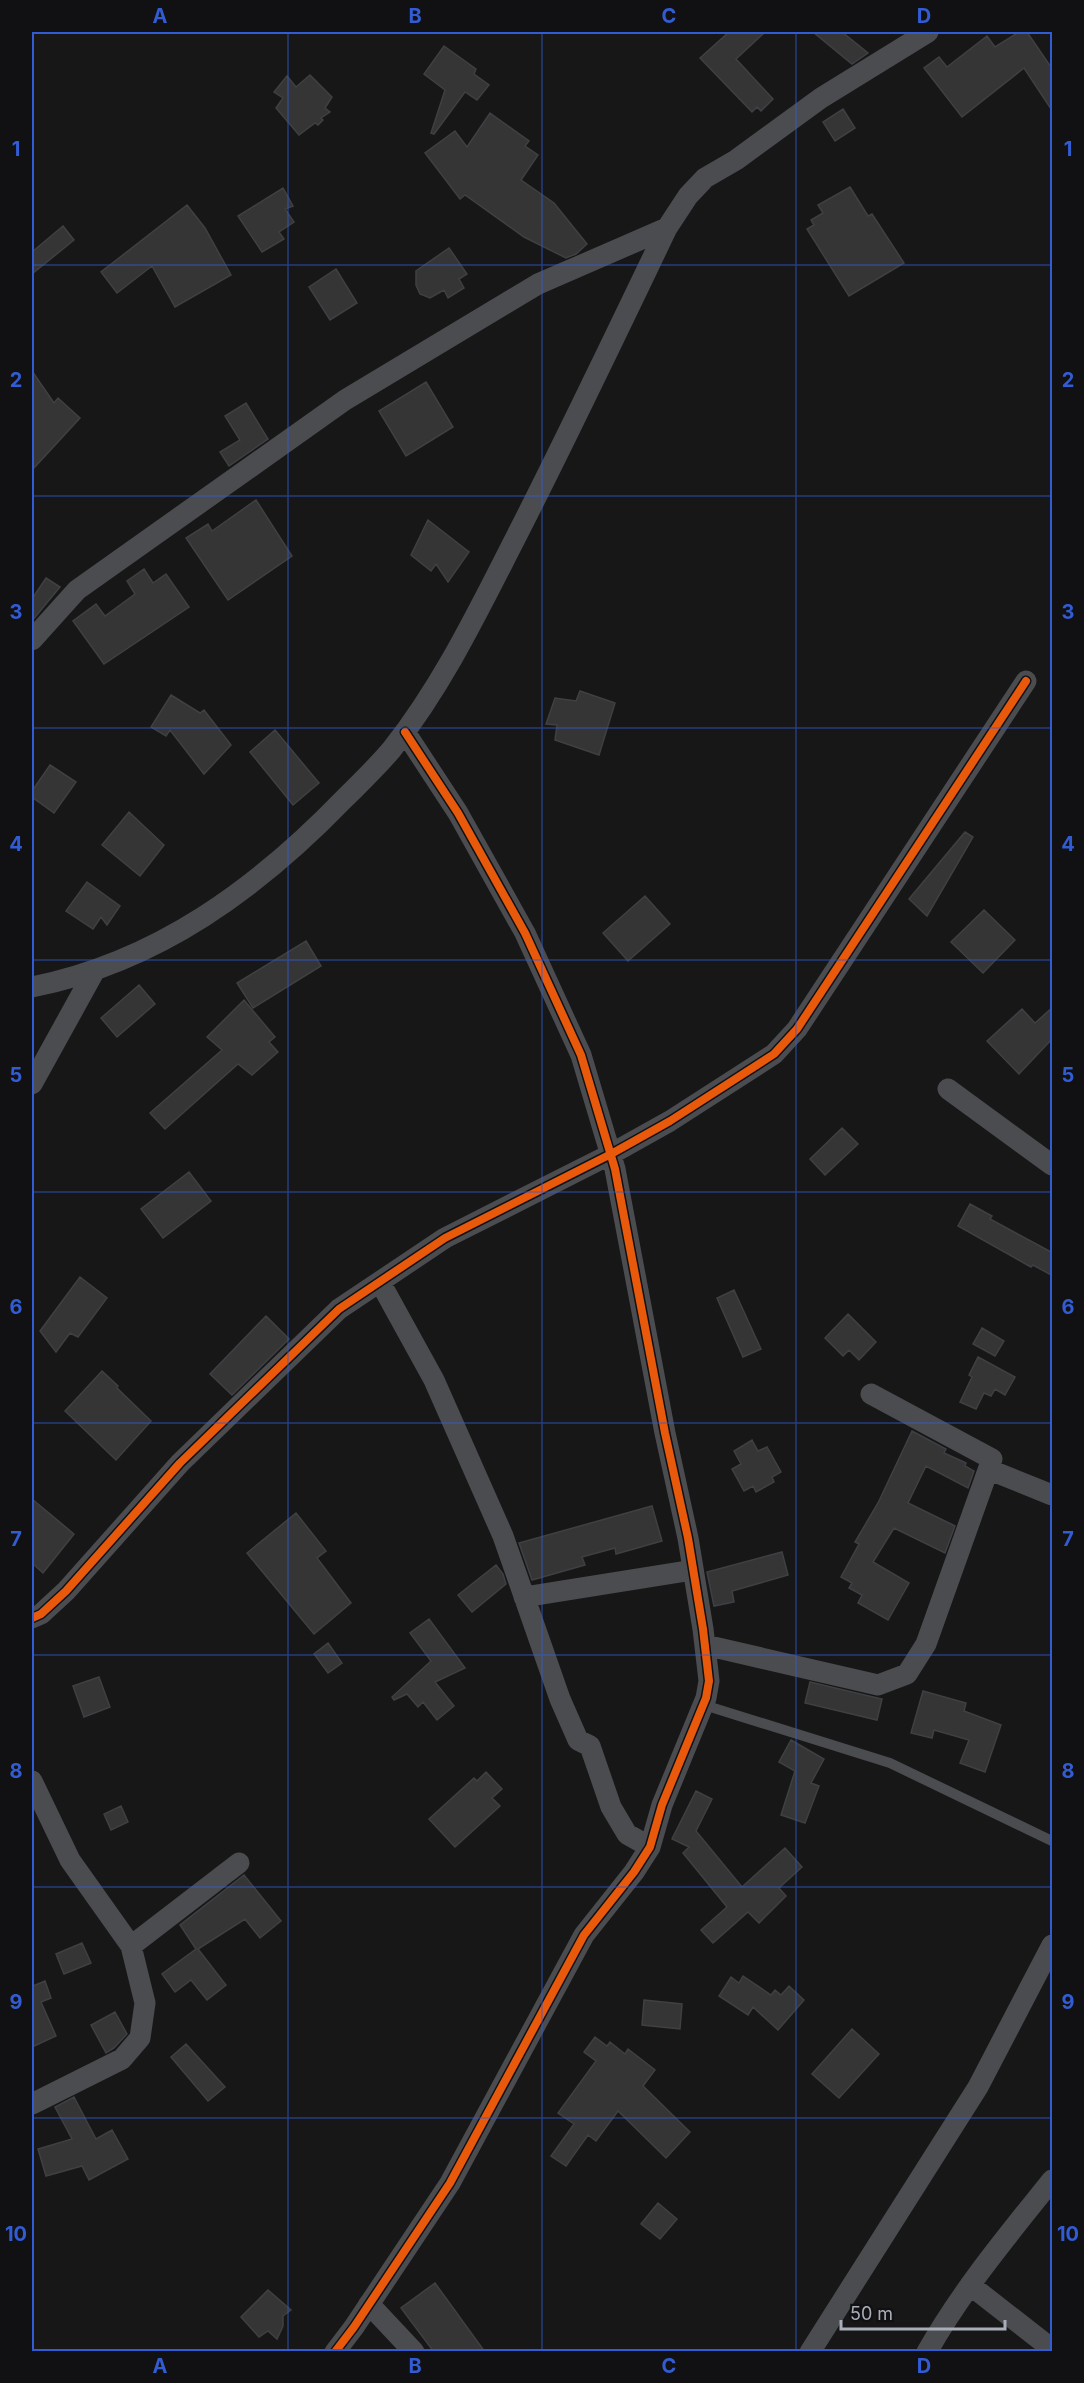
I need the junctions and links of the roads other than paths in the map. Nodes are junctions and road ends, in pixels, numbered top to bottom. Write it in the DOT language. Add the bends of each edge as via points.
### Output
graph roads {
  1 [pos="928,32"];
  2 [pos="667,228"];
  3 [pos="32,640"];
  4 [pos="1026,681"];
  5 [pos="405,732"];
  6 [pos="95,970"];
  7 [pos="32,987"];
  8 [pos="32,1084"];
  9 [pos="948,1089"];
  10 [pos="611,1154"];
  11 [pos="1053,1166"];
  12 [pos="380,1282"];
  13 [pos="870,1394"];
  14 [pos="990,1470"];
  15 [pos="1053,1495"];
  16 [pos="693,1570"];
  17 [pos="524,1597"];
  18 [pos="32,1618"];
  19 [pos="705,1645"];
  20 [pos="704,1705"];
  21 [pos="32,1781"];
  22 [pos="1053,1841"];
  23 [pos="650,1847"];
  24 [pos="239,1863"];
  25 [pos="1053,1945"];
  26 [pos="131,1946"];
  27 [pos="32,2104"];
  28 [pos="1053,2180"];
  29 [pos="970,2285"];
  30 [pos="369,2304"];
  31 [pos="1053,2349"];
  32 [pos="335,2352"];
  33 [pos="414,2352"];
  34 [pos="810,2352"];
  35 [pos="927,2352"];
  1 -- 2 [label="street" via="821,98 705,178"];
  2 -- 3 [label="street" via="538,284 345,400 76,590"];
  2 -- 5 [label="street" via="456,657"];
  4 -- 10 [label="street" via="797,1029 774,1054"];
  5 -- 6 [label="street" via="308,836 250,885 199,921"];
  5 -- 10 [label="street" via="458,813 525,933 581,1055"];
  6 -- 7 [label="street"];
  6 -- 8 [label="street"];
  9 -- 11 [label="street"];
  10 -- 12 [label="street" via="445,1238"];
  10 -- 16 [label="street"];
  12 -- 17 [label="street" via="434,1380 503,1536"];
  12 -- 18 [label="street" via="339,1309 180,1463 66,1591"];
  13 -- 14 [label="street" via="992,1459"];
  14 -- 15 [label="street"];
  14 -- 19 [label="street" via="926,1644 907,1674 878,1685"];
  16 -- 17 [label="street"];
  16 -- 19 [label="street"];
  17 -- 23 [label="street" via="560,1699 578,1740 590,1746 611,1807 627,1834"];
  19 -- 20 [label="street" via="709,1680"];
  20 -- 22 [label="lane" via="890,1763"];
  20 -- 23 [label="street" via="662,1805"];
  21 -- 26 [label="street" via="70,1860"];
  23 -- 30 [label="street" via="584,1935 450,2183"];
  24 -- 26 [label="street"];
  25 -- 34 [label="street" via="978,2087"];
  26 -- 27 [label="street" via="145,2003 140,2038 123,2059"];
  28 -- 29 [label="street"];
  29 -- 31 [label="street"];
  29 -- 35 [label="street"];
  30 -- 32 [label="street"];
  30 -- 33 [label="street"];
}
